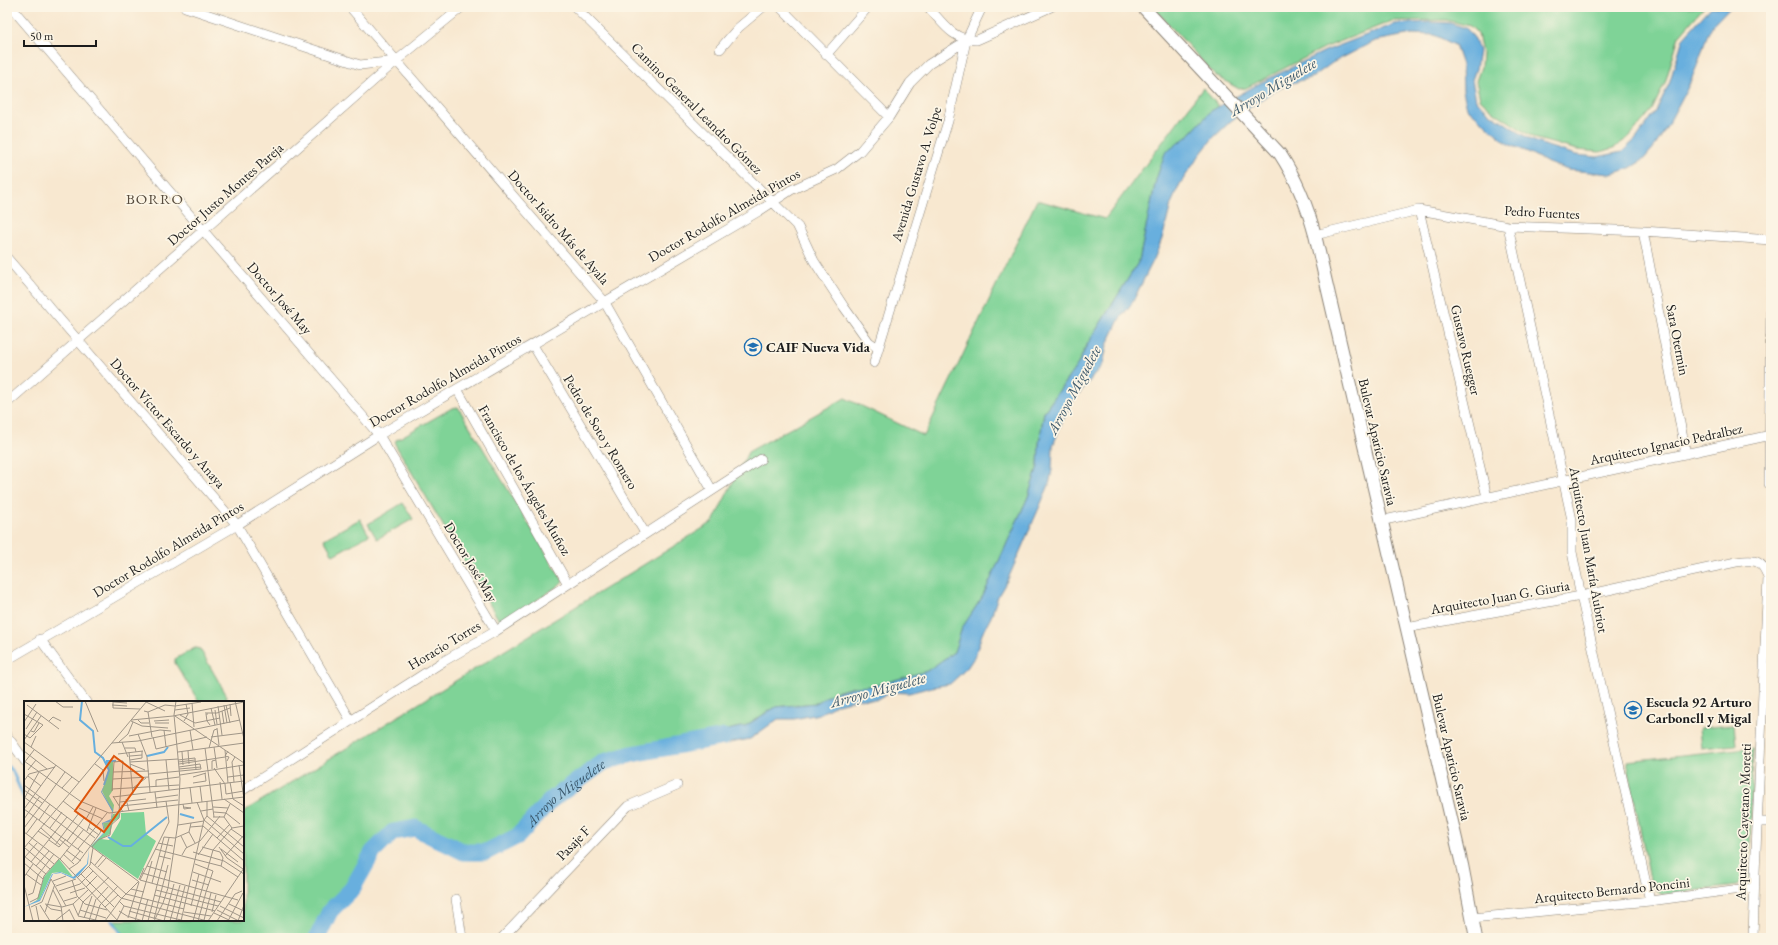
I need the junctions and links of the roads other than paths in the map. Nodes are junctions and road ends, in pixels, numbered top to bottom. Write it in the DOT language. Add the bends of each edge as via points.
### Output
graph roads {
  1 [pos="11,7"];
  2 [pos="185,7"];
  3 [pos="350,7"];
  4 [pos="462,7"];
  5 [pos="576,7"];
  6 [pos="762,7"];
  7 [pos="780,7"];
  8 [pos="868,7"];
  9 [pos="928,7"];
  10 [pos="982,7"];
  11 [pos="1050,7"];
  12 [pos="1143,7"];
  13 [pos="966,41"];
  14 [pos="720,49"];
  15 [pos="826,55"];
  16 [pos="396,61"];
  17 [pos="889,117"];
  18 [pos="771,202"];
  19 [pos="1419,210"];
  20 [pos="1508,226"];
  21 [pos="204,231"];
  22 [pos="1644,231"];
  23 [pos="1315,235"];
  24 [pos="1771,240"];
  25 [pos="7,258"];
  26 [pos="1771,292"];
  27 [pos="604,302"];
  28 [pos="78,341"];
  29 [pos="533,345"];
  30 [pos="878,348"];
  31 [pos="874,363"];
  32 [pos="457,389"];
  33 [pos="7,403"];
  34 [pos="379,435"];
  35 [pos="1770,436"];
  36 [pos="1686,454"];
  37 [pos="761,459"];
  38 [pos="1563,481"];
  39 [pos="1769,484"];
  40 [pos="712,490"];
  41 [pos="1487,497"];
  42 [pos="1380,521"];
  43 [pos="237,525"];
  44 [pos="645,533"];
  45 [pos="1761,564"];
  46 [pos="568,584"];
  47 [pos="1581,596"];
  48 [pos="1406,628"];
  49 [pos="496,631"];
  50 [pos="1768,638"];
  51 [pos="40,640"];
  52 [pos="7,660"];
  53 [pos="85,701"];
  54 [pos="352,722"];
  55 [pos="7,736"];
  56 [pos="24,760"];
  57 [pos="677,785"];
  58 [pos="244,789"];
  59 [pos="1758,822"];
  60 [pos="1771,822"];
  61 [pos="1754,887"];
  62 [pos="456,898"];
  63 [pos="1650,901"];
  64 [pos="1472,918"];
  65 [pos="462,938"];
  66 [pos="502,938"];
  67 [pos="1476,938"];
  68 [pos="1753,938"];
  1 -- 21 [label="street, Doctor José May"];
  2 -- 16 [label="street" via="360,66"];
  3 -- 16 [label="street, Doctor Isidro Más de Ayala"];
  4 -- 16 [label="street, Doctor Justo Montes Pareja"];
  5 -- 18 [label="street, Camino General Leandro Gómez"];
  6 -- 14 [label="street" via="738,28"];
  7 -- 15 [label="street"];
  8 -- 15 [label="street"];
  9 -- 13 [label="street" via="954,36"];
  10 -- 13 [label="street, Avenida Gustavo A. Volpe"];
  11 -- 13 [label="street" via="977,40"];
  12 -- 23 [label="street, Bulevar Aparicio Saravia" via="1280,154 1304,197"];
  13 -- 17 [label="street, Doctor Rodolfo Almeida Pintos" via="929,64 910,83"];
  13 -- 30 [label="street, Avenida Gustavo A. Volpe" via="948,121"];
  15 -- 17 [label="street"];
  16 -- 21 [label="street, Doctor Justo Montes Pareja"];
  16 -- 27 [label="street, Doctor Isidro Más de Ayala"];
  17 -- 18 [label="street, Doctor Rodolfo Almeida Pintos" via="860,151 837,169"];
  18 -- 27 [label="street, Doctor Rodolfo Almeida Pintos"];
  18 -- 30 [label="street, Camino General Leandro Gómez" via="798,227 814,261 844,307 869,342"];
  19 -- 20 [label="street, Pedro Fuentes"];
  19 -- 23 [label="street, Pedro Fuentes"];
  19 -- 41 [label="street, Gustavo Ruegger"];
  20 -- 22 [label="street, Pedro Fuentes"];
  20 -- 38 [label="street, Arquitecto Juan María Aubriot"];
  21 -- 28 [label="street, Doctor Justo Montes Pareja"];
  21 -- 34 [label="street, Doctor José May"];
  22 -- 24 [label="street, Pedro Fuentes"];
  22 -- 36 [label="street, Sara Otermin"];
  23 -- 42 [label="street, Bulevar Aparicio Saravia"];
  25 -- 28 [label="street, Doctor Víctor Escardo y Anaya"];
  26 -- 35 [label="street"];
  27 -- 29 [label="street, Doctor Rodolfo Almeida Pintos"];
  27 -- 40 [label="street, Doctor Isidro Más de Ayala"];
  28 -- 33 [label="street, Doctor Justo Montes Pareja"];
  28 -- 43 [label="street, Doctor Víctor Escardo y Anaya"];
  29 -- 32 [label="street, Doctor Rodolfo Almeida Pintos"];
  29 -- 44 [label="street, Pedro de Soto y Romero"];
  30 -- 31 [label="street, Avenida Gustavo A. Volpe"];
  32 -- 34 [label="street, Doctor Rodolfo Almeida Pintos"];
  32 -- 46 [label="street, Francisco de los Ángeles Muñoz"];
  34 -- 43 [label="street, Doctor Rodolfo Almeida Pintos"];
  34 -- 49 [label="street, Doctor José May"];
  35 -- 36 [label="street, Arquitecto Ignacio Pedralbez"];
  35 -- 39 [label="street"];
  36 -- 38 [label="street, Arquitecto Ignacio Pedralbez"];
  37 -- 40 [label="street, Horacio Torres"];
  38 -- 41 [label="street, Arquitecto Ignacio Pedralbez"];
  38 -- 47 [label="street, Arquitecto Juan María Aubriot" via="1572,520 1572,552"];
  40 -- 44 [label="street, Horacio Torres"];
  41 -- 42 [label="street, Arquitecto Ignacio Pedralbez"];
  42 -- 48 [label="street, Bulevar Aparicio Saravia"];
  43 -- 51 [label="street, Doctor Rodolfo Almeida Pintos"];
  43 -- 54 [label="street, Doctor Víctor Escardo y Anaya"];
  44 -- 46 [label="street, Horacio Torres"];
  45 -- 47 [label="street, Arquitecto Juan G. Giuria" via="1747,560"];
  45 -- 50 [label="street, Arquitecto Cayetano Moretti" via="1768,578"];
  46 -- 49 [label="street, Horacio Torres"];
  47 -- 48 [label="street, Arquitecto Juan G. Giuria"];
  47 -- 63 [label="street, Arquitecto Juan María Aubriot"];
  48 -- 64 [label="street, Bulevar Aparicio Saravia" via="1462,865"];
  49 -- 54 [label="street, Horacio Torres" via="444,661"];
  50 -- 59 [label="street, Arquitecto Cayetano Moretti"];
  51 -- 52 [label="street, Doctor Rodolfo Almeida Pintos"];
  51 -- 53 [label="street"];
  54 -- 58 [label="street, Horacio Torres"];
  55 -- 56 [label="street"];
  57 -- 66 [label="street, Pasaje F" via="628,806"];
  59 -- 60 [label="street"];
  59 -- 61 [label="street, Arquitecto Cayetano Moretti"];
  61 -- 63 [label="street, Arquitecto Bernardo Poncini"];
  61 -- 68 [label="street, Arquitecto Cayetano Moretti"];
  62 -- 65 [label="street"];
  63 -- 64 [label="street, Arquitecto Bernardo Poncini"];
  64 -- 67 [label="street, Bulevar Aparicio Saravia"];
}
